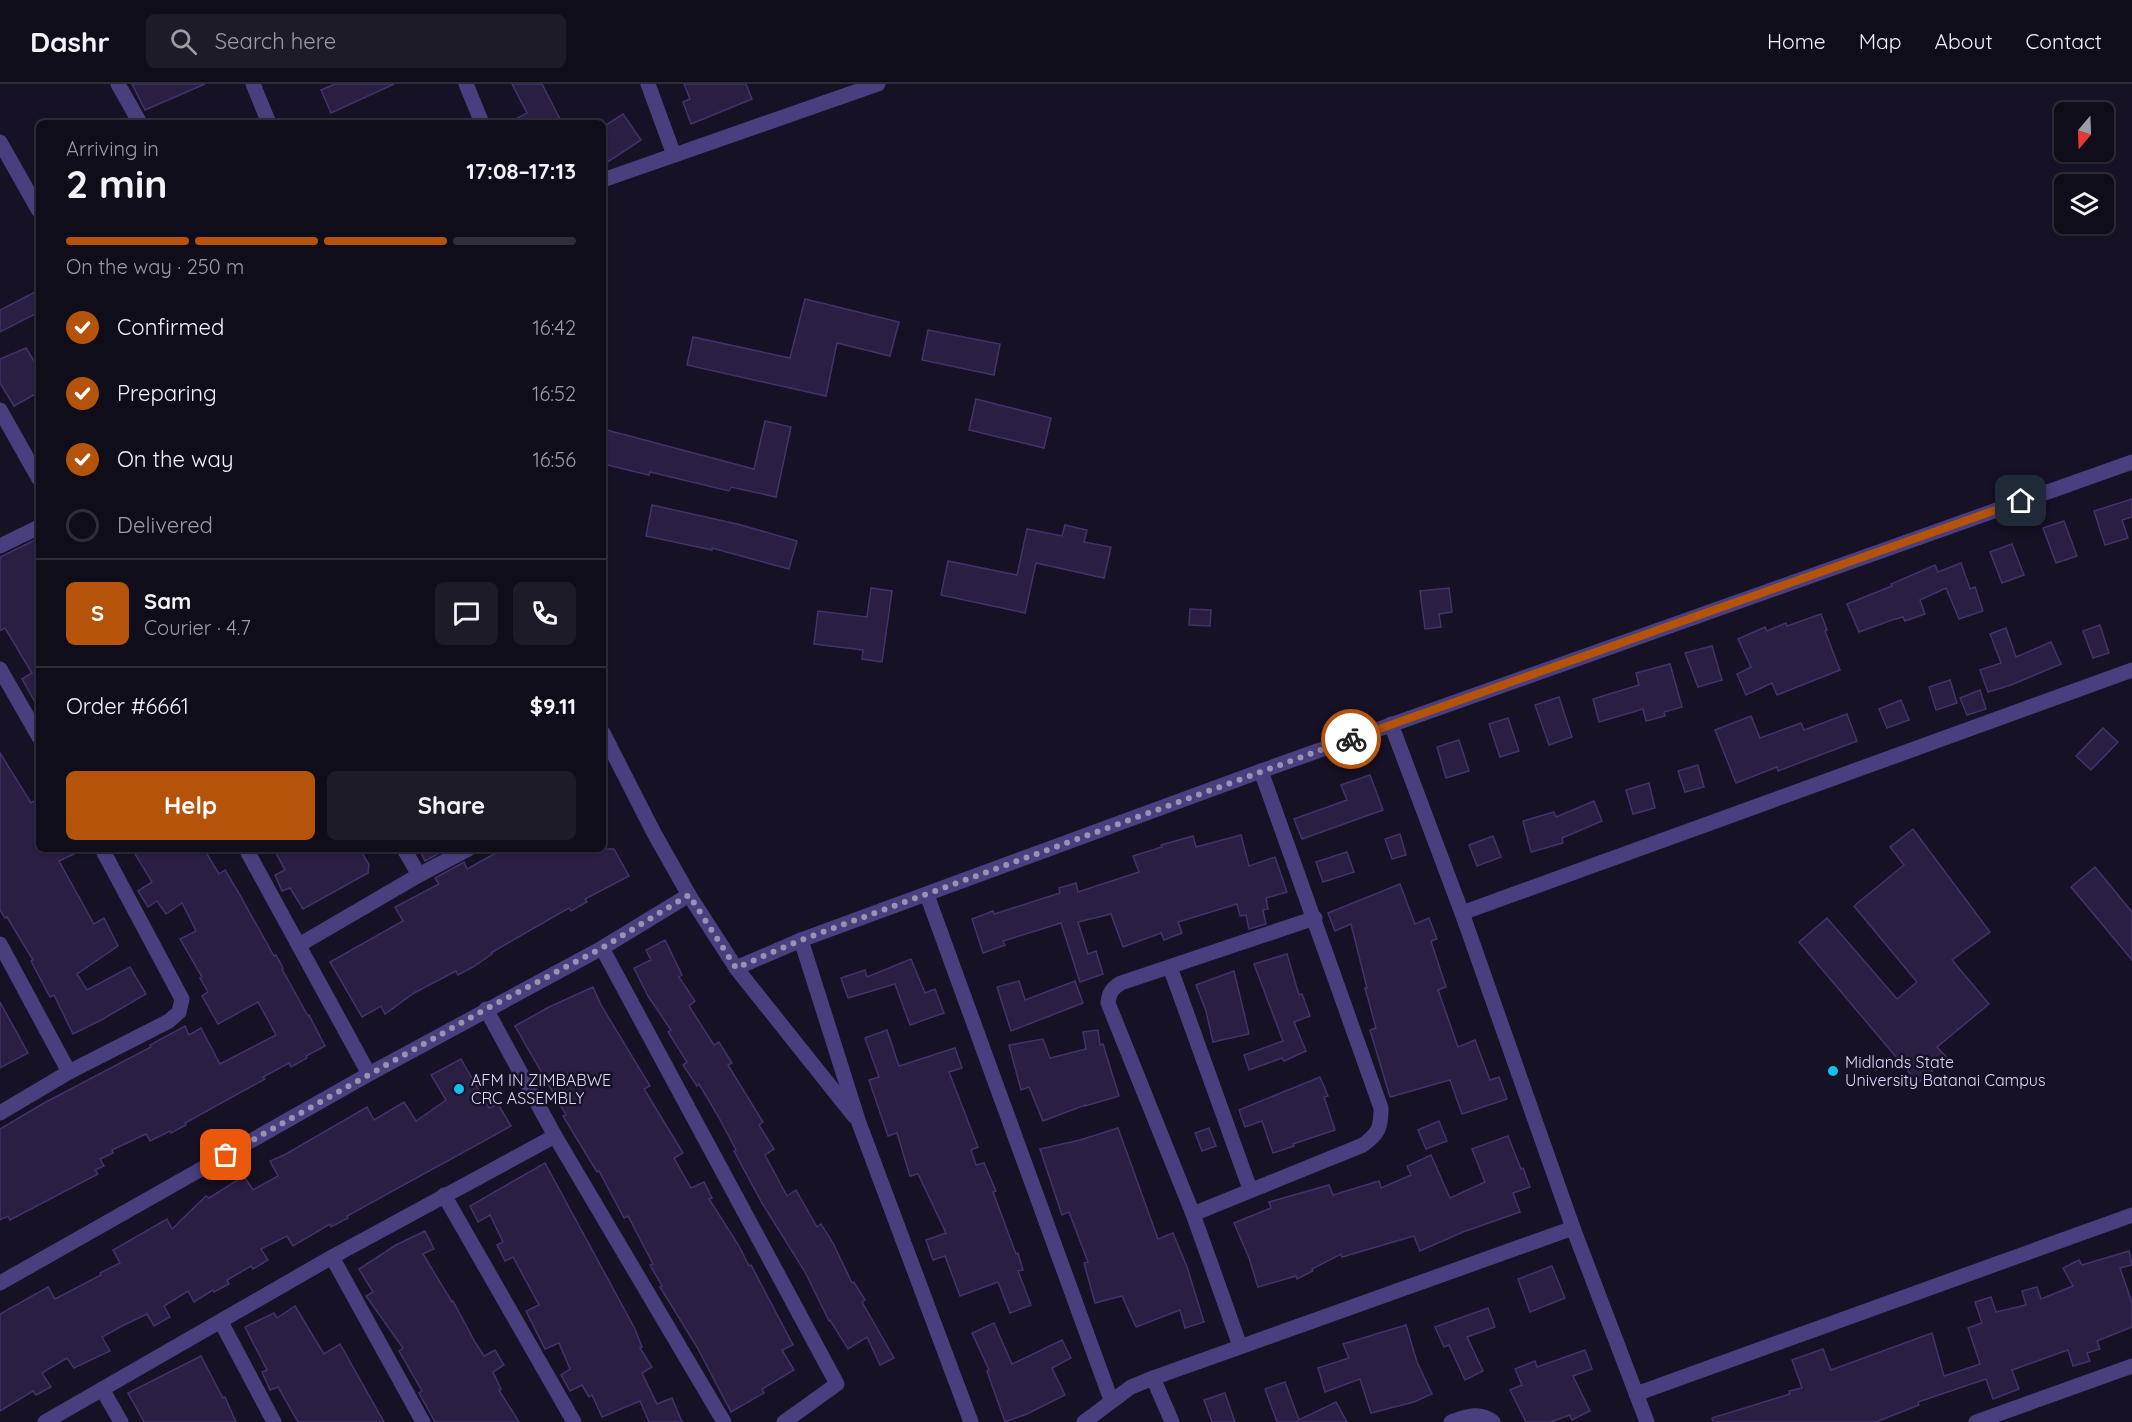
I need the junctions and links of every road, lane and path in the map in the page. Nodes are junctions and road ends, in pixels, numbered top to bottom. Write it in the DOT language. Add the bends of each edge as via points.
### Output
graph roads {
  1 [pos="118,84"];
  2 [pos="252,84"];
  3 [pos="466,84"];
  4 [pos="648,84"];
  5 [pos="878,84"];
  6 [pos="138,120"];
  7 [pos="268,120"];
  8 [pos="481,120"];
  9 [pos="0,142"];
  10 [pos="674,155"];
  11 [pos="606,179"];
  12 [pos="36,206"];
  13 [pos="0,410"];
  14 [pos="2132,462"];
  15 [pos="36,474"];
  16 [pos="36,528"];
  17 [pos="0,546"];
  18 [pos="0,669"];
  19 [pos="2132,670"];
  20 [pos="1391,724"];
  21 [pos="36,732"];
  22 [pos="606,739"];
  23 [pos="1261,771"];
  24 [pos="104,852"];
  25 [pos="248,852"];
  26 [pos="406,852"];
  27 [pos="462,852"];
  28 [pos="419,875"];
  29 [pos="689,895"];
  30 [pos="927,895"];
  31 [pos="1462,913"];
  32 [pos="1315,918"];
  33 [pos="801,940"];
  34 [pos="299,945"];
  35 [pos="602,948"];
  36 [pos="2,952"];
  37 [pos="1170,967"];
  38 [pos="736,968"];
  39 [pos="486,1009"];
  40 [pos="69,1072"];
  41 [pos="369,1074"];
  42 [pos="0,1113"];
  43 [pos="859,1123"];
  44 [pos="555,1136"];
  45 [pos="1250,1189"];
  46 [pos="444,1195"];
  47 [pos="1193,1214"];
  48 [pos="2132,1215"];
  49 [pos="1573,1228"];
  50 [pos="332,1257"];
  51 [pos="1,1281"];
  52 [pos="221,1322"];
  53 [pos="1240,1346"];
  54 [pos="2132,1366"];
  55 [pos="1153,1378"];
  56 [pos="102,1389"];
  57 [pos="1636,1394"];
  58 [pos="1111,1400"];
  59 [pos="1982,1421"];
  60 [pos="45,1422"];
  61 [pos="121,1422"];
  62 [pos="274,1422"];
  63 [pos="423,1422"];
  64 [pos="574,1422"];
  65 [pos="724,1422"];
  66 [pos="784,1422"];
  67 [pos="971,1422"];
  68 [pos="1084,1422"];
  69 [pos="1172,1422"];
  70 [pos="1451,1422"];
  71 [pos="1493,1422"];
  72 [pos="1647,1422"];
  1 -- 6 [label="street"];
  2 -- 7 [label="street"];
  3 -- 8 [label="street"];
  4 -- 10 [label="street"];
  5 -- 10 [label="street"];
  9 -- 12 [label="street"];
  10 -- 11 [label="street"];
  13 -- 15 [label="street"];
  14 -- 20 [label="street"];
  16 -- 17 [label="street"];
  18 -- 21 [label="street"];
  19 -- 31 [label="street"];
  20 -- 23 [label="street"];
  20 -- 31 [label="street"];
  22 -- 29 [label="street"];
  23 -- 30 [label="street"];
  23 -- 32 [label="street"];
  24 -- 40 [label="street" via="182,999 179,1012 169,1022"];
  25 -- 34 [label="street"];
  26 -- 28 [label="street"];
  27 -- 28 [label="street"];
  28 -- 34 [label="street"];
  29 -- 35 [label="street"];
  29 -- 38 [label="street"];
  30 -- 33 [label="street"];
  30 -- 58 [label="street"];
  31 -- 49 [label="street"];
  32 -- 37 [label="street"];
  32 -- 45 [label="street" via="1381,1108 1381,1122 1376,1135 1362,1144"];
  33 -- 38 [label="street"];
  33 -- 43 [label="street"];
  34 -- 41 [label="street"];
  35 -- 39 [label="street"];
  35 -- 66 [label="street" via="837,1384"];
  36 -- 40 [label="street"];
  37 -- 45 [label="street"];
  37 -- 47 [label="street" via="1113,987 1108,1003"];
  38 -- 43 [label="street"];
  39 -- 41 [label="street"];
  39 -- 44 [label="street"];
  40 -- 42 [label="street"];
  41 -- 51 [label="street"];
  43 -- 67 [label="street"];
  44 -- 46 [label="street"];
  44 -- 65 [label="street"];
  45 -- 47 [label="street"];
  46 -- 50 [label="street"];
  46 -- 64 [label="street"];
  47 -- 53 [label="street"];
  48 -- 57 [label="street"];
  49 -- 53 [label="street"];
  49 -- 57 [label="street"];
  50 -- 52 [label="street"];
  50 -- 63 [label="street"];
  52 -- 56 [label="street"];
  52 -- 62 [label="street"];
  53 -- 55 [label="street"];
  54 -- 59 [label="street"];
  55 -- 58 [label="street"];
  55 -- 69 [label="street"];
  56 -- 60 [label="street"];
  56 -- 61 [label="street"];
  57 -- 72 [label="street"];
  58 -- 68 [label="street"];
  70 -- 71 [label="street" via="1475,1414"];
}
